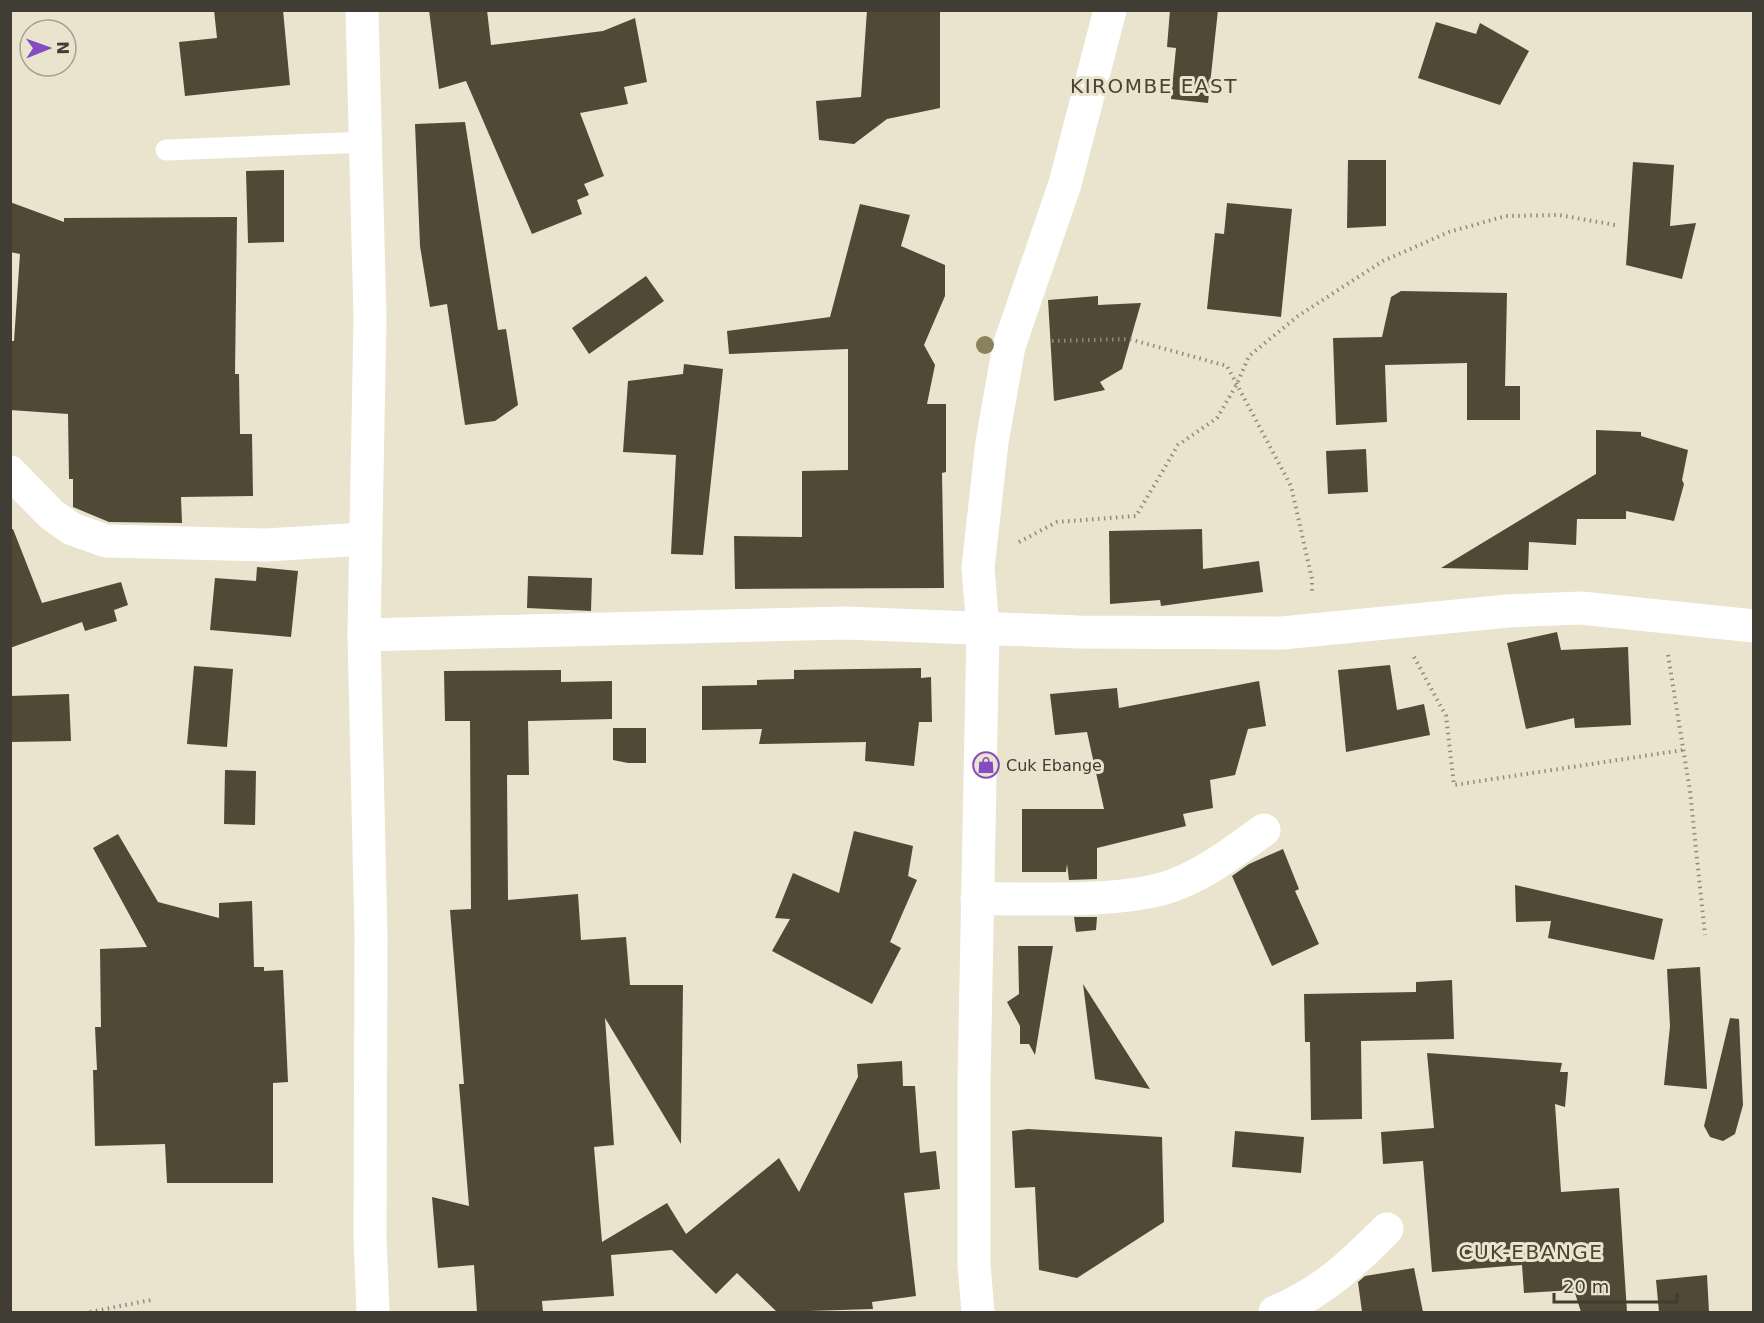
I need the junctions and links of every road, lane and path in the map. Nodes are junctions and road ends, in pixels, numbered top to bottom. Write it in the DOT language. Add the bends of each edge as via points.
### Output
graph roads {
  1 [pos="362,10"];
  2 [pos="1110,10"];
  3 [pos="366,142"];
  4 [pos="166,150"];
  5 [pos="1615,225"];
  6 [pos="1009,346"];
  7 [pos="1237,384"];
  8 [pos="10,472"];
  9 [pos="364,539"];
  10 [pos="978,568"];
  11 [pos="1662,615"];
  12 [pos="1392,623"];
  13 [pos="1754,627"];
  14 [pos="983,629"];
  15 [pos="1310,631"];
  16 [pos="364,635"];
  17 [pos="1683,750"];
  18 [pos="1264,830"];
  19 [pos="977,899"];
  20 [pos="1705,935"];
  21 [pos="1387,1229"];
  22 [pos="151,1300"];
  23 [pos="90,1312"];
  24 [pos="373,1312"];
  25 [pos="978,1312"];
  26 [pos="1275,1312"];
  1 -- 3 [label="street"];
  2 -- 6 [label="street" via="1065,184"];
  3 -- 4 [label="lane"];
  3 -- 9 [label="street" via="370,318"];
  5 -- 7 [label="path" via="1559,215 1506,216 1449,232 1383,261 1298,316 1249,356"];
  6 -- 7 [label="path" via="1129,339 1227,366"];
  6 -- 10 [label="street" via="992,442"];
  7 -- 10 [label="path" via="1217,418 1178,445 1136,516 1057,522"];
  7 -- 15 [label="path" via="1291,486 1312,579"];
  8 -- 9 [label="street" via="52,515 72,529 106,540 266,544"];
  9 -- 16 [label="street"];
  10 -- 14 [label="street"];
  11 -- 12 [label="street" via="1581,608"];
  11 -- 13 [label="street"];
  11 -- 17 [label="path"];
  12 -- 15 [label="street"];
  12 -- 17 [label="path" via="1446,716 1454,785"];
  14 -- 15 [label="street"];
  14 -- 16 [label="street" via="845,623"];
  14 -- 19 [label="street"];
  16 -- 24 [label="street"];
  17 -- 20 [label="path"];
  18 -- 19 [label="street" via="1206,870 1165,888 1118,896"];
  19 -- 25 [label="street" via="974,1264"];
  21 -- 26 [label="street" via="1347,1270 1314,1294"];
  22 -- 23 [label="path"];
}
